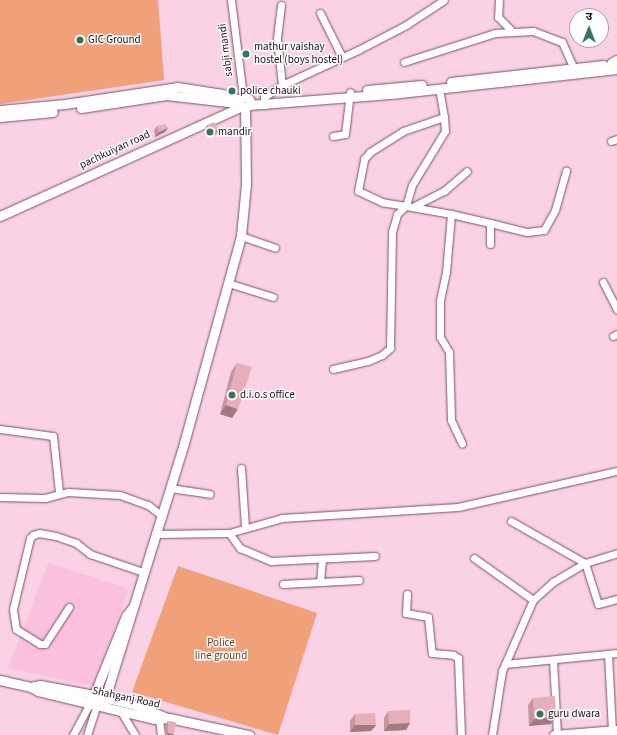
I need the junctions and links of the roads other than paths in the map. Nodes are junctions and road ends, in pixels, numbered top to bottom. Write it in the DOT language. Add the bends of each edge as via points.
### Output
graph roads {
  1 [pos="231,0"];
  2 [pos="444,0"];
  3 [pos="500,0"];
  4 [pos="281,5"];
  5 [pos="320,12"];
  6 [pos="511,30"];
  7 [pos="342,58"];
  8 [pos="404,62"];
  9 [pos="616,66"];
  10 [pos="574,69"];
  11 [pos="552,74"];
  12 [pos="480,82"];
  13 [pos="282,85"];
  14 [pos="439,89"];
  15 [pos="350,95"];
  16 [pos="264,102"];
  17 [pos="244,103"];
  18 [pos="2,114"];
  19 [pos="444,118"];
  20 [pos="333,136"];
  21 [pos="467,171"];
  22 [pos="566,171"];
  23 [pos="406,206"];
  24 [pos="414,206"];
  25 [pos="451,214"];
  26 [pos="0,216"];
  27 [pos="490,224"];
  28 [pos="241,236"];
  29 [pos="490,244"];
  30 [pos="275,248"];
  31 [pos="603,282"];
  32 [pos="228,284"];
  33 [pos="274,297"];
  34 [pos="617,310"];
  35 [pos="333,369"];
  36 [pos="0,429"];
  37 [pos="462,444"];
  38 [pos="241,468"];
  39 [pos="617,471"];
  40 [pos="170,488"];
  41 [pos="59,492"];
  42 [pos="210,494"];
  43 [pos="0,497"];
  44 [pos="161,515"];
  45 [pos="511,521"];
  46 [pos="245,527"];
  47 [pos="229,533"];
  48 [pos="155,534"];
  49 [pos="617,553"];
  50 [pos="375,556"];
  51 [pos="474,558"];
  52 [pos="322,559"];
  53 [pos="585,563"];
  54 [pos="144,572"];
  55 [pos="360,580"];
  56 [pos="320,582"];
  57 [pos="283,584"];
  58 [pos="407,594"];
  59 [pos="617,599"];
  60 [pos="533,600"];
  61 [pos="69,607"];
  62 [pos="617,653"];
  63 [pos="608,654"];
  64 [pos="553,660"];
  65 [pos="505,664"];
  66 [pos="0,680"];
  67 [pos="97,701"];
  68 [pos="120,710"];
  69 [pos="169,718"];
  70 [pos="159,719"];
  71 [pos="614,730"];
  72 [pos="73,735"];
  73 [pos="86,735"];
  74 [pos="135,735"];
  75 [pos="161,735"];
  76 [pos="249,735"];
  77 [pos="462,735"];
  78 [pos="492,735"];
  79 [pos="556,735"];
  1 -- 17 [label="street, sabji mandi"];
  2 -- 7 [label="street" via="406,25"];
  3 -- 6 [label="street" via="498,17"];
  4 -- 13 [label="street" via="277,39"];
  5 -- 7 [label="street"];
  6 -- 8 [label="street" via="470,39"];
  6 -- 10 [label="street" via="533,31 559,39 566,46"];
  7 -- 13 [label="street"];
  9 -- 10 [label="main road"];
  9 -- 11 [label="main road"];
  10 -- 11 [label="main road"];
  11 -- 12 [label="main road"];
  12 -- 14 [label="main road"];
  12 -- 15 [label="main road"];
  13 -- 16 [label="street" via="264,96"];
  14 -- 15 [label="main road"];
  14 -- 19 [label="street"];
  15 -- 16 [label="main road"];
  15 -- 20 [label="street" via="345,134"];
  16 -- 17 [label="main road"];
  17 -- 18 [label="main road" via="178,91"];
  17 -- 26 [label="main road, pachkuiyan road"];
  17 -- 28 [label="main road" via="246,184"];
  19 -- 23 [label="street" via="445,131 412,185"];
  19 -- 23 [label="street" via="403,131 370,152 364,159 358,191 382,202"];
  21 -- 24 [label="street" via="444,191"];
  22 -- 27 [label="street" via="556,210 544,230 527,232"];
  23 -- 24 [label="street"];
  23 -- 35 [label="street" via="397,214 393,226 390,259 390,348 368,361"];
  24 -- 25 [label="street"];
  25 -- 27 [label="street"];
  25 -- 37 [label="street" via="446,272 440,301 440,336 449,352 451,420"];
  27 -- 29 [label="street"];
  28 -- 30 [label="street"];
  28 -- 32 [label="main road"];
  31 -- 34 [label="street"];
  32 -- 33 [label="street"];
  32 -- 40 [label="main road"];
  36 -- 41 [label="street" via="53,436"];
  38 -- 46 [label="street"];
  39 -- 46 [label="street" via="570,483 528,489 468,506 282,518"];
  40 -- 42 [label="street"];
  40 -- 44 [label="main road"];
  41 -- 43 [label="street" via="45,498"];
  41 -- 44 [label="street" via="120,495 148,505"];
  44 -- 48 [label="main road"];
  45 -- 53 [label="street"];
  46 -- 47 [label="street"];
  47 -- 48 [label="street"];
  47 -- 52 [label="street" via="240,548 271,561"];
  48 -- 54 [label="main road"];
  49 -- 53 [label="street"];
  50 -- 52 [label="street"];
  51 -- 60 [label="street"];
  52 -- 56 [label="street"];
  53 -- 59 [label="street" via="598,604"];
  53 -- 60 [label="street" via="553,582"];
  54 -- 61 [label="street" via="90,554 76,543 39,533 33,535 30,538 13,609 16,630 40,644 45,644"];
  54 -- 67 [label="main road"];
  55 -- 56 [label="street"];
  56 -- 57 [label="street"];
  58 -- 77 [label="street" via="406,613 428,617 432,653 453,655 458,658"];
  60 -- 65 [label="street"];
  62 -- 63 [label="street"];
  63 -- 64 [label="street"];
  63 -- 71 [label="street"];
  64 -- 65 [label="street"];
  64 -- 79 [label="street"];
  65 -- 78 [label="street"];
  66 -- 67 [label="main road" via="31,687 40,685"];
  67 -- 68 [label="main road, Shahganj Road"];
  67 -- 69 [label="main road" via="157,712"];
  67 -- 72 [label="street"];
  67 -- 73 [label="street"];
  68 -- 70 [label="main road, Shahganj Road"];
  68 -- 74 [label="street"];
  69 -- 70 [label="main road, Shahganj Road"];
  69 -- 76 [label="main road, Shahganj Road"];
  70 -- 75 [label="street"];
  71 -- 79 [label="main road"];
}
